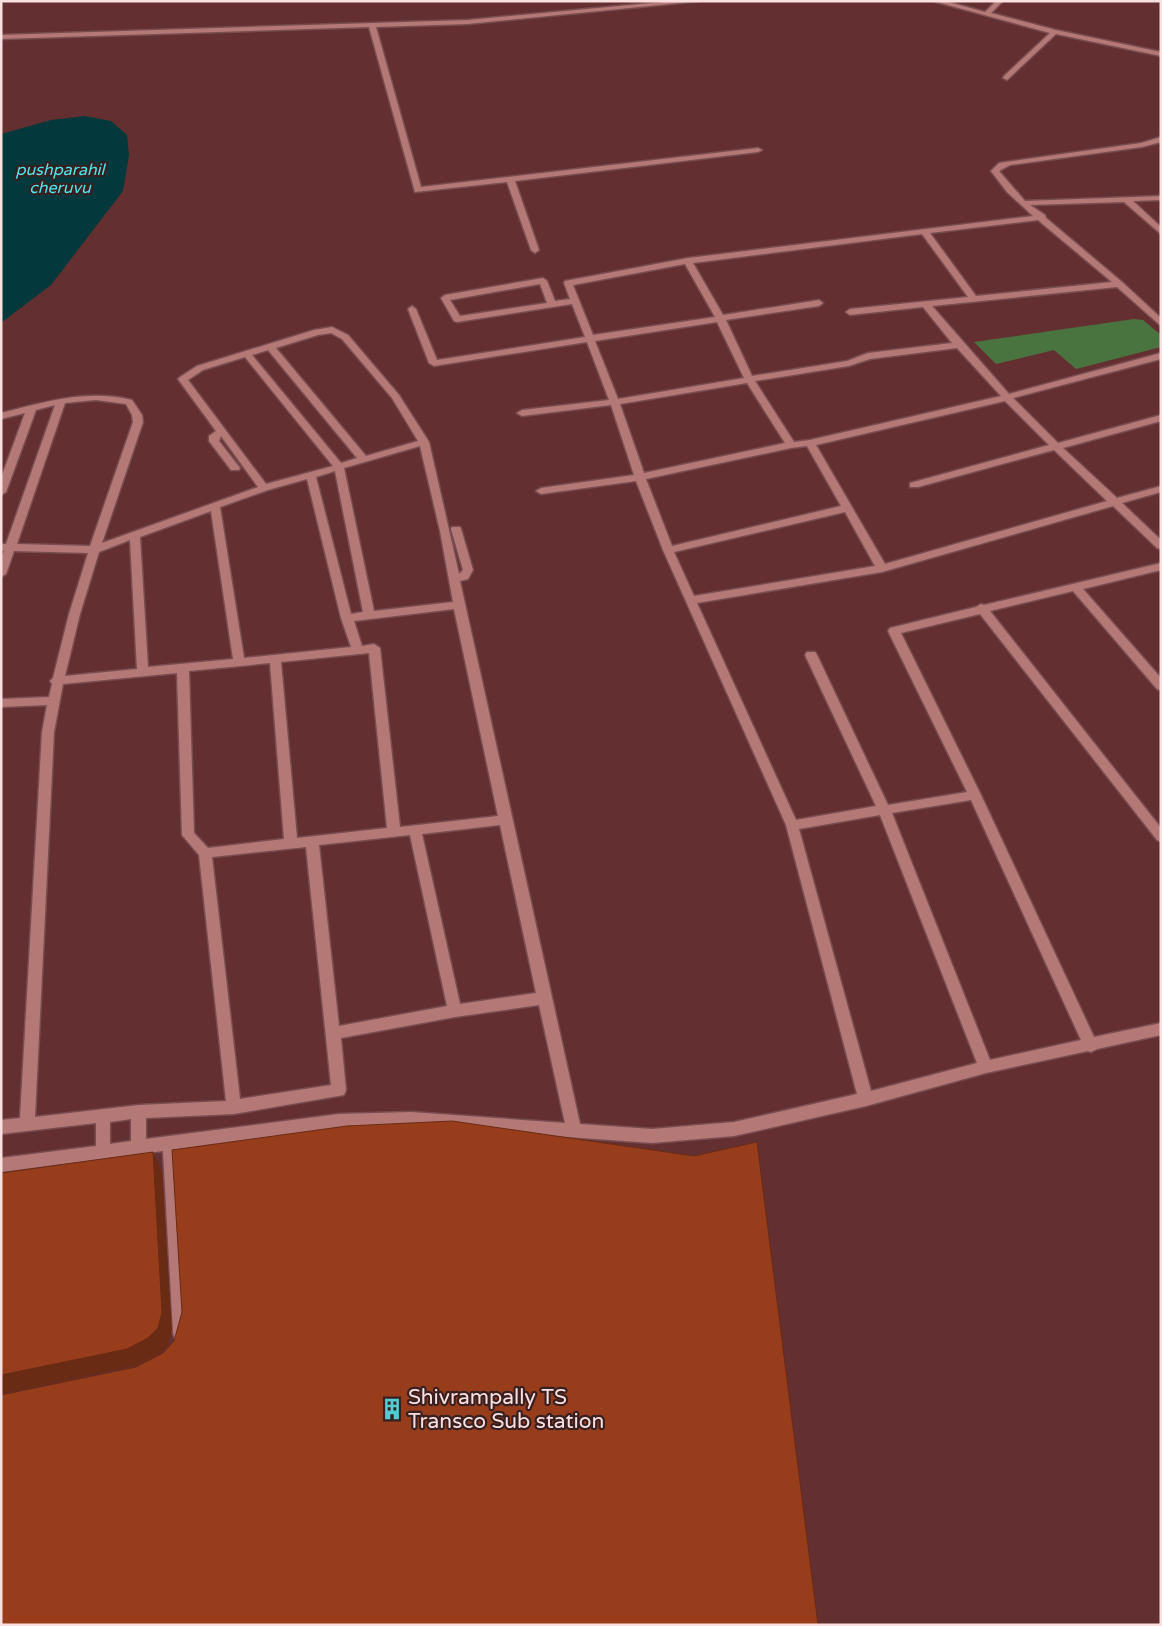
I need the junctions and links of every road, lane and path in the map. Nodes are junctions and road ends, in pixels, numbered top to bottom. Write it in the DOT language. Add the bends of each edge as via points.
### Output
graph roads {
  1 [pos="697,1"];
  2 [pos="936,1"];
  3 [pos="1000,1"];
  4 [pos="987,14"];
  5 [pos="372,26"];
  6 [pos="1055,32"];
  7 [pos="1,37"];
  8 [pos="1161,54"];
  9 [pos="1007,78"];
  10 [pos="1161,139"];
  11 [pos="758,150"];
  12 [pos="510,179"];
  13 [pos="1161,198"];
  14 [pos="1126,199"];
  15 [pos="1024,203"];
  16 [pos="1042,217"];
  17 [pos="925,232"];
  18 [pos="1161,232"];
  19 [pos="535,250"];
  20 [pos="688,261"];
  21 [pos="1119,284"];
  22 [pos="973,298"];
  23 [pos="574,301"];
  24 [pos="819,303"];
  25 [pos="552,305"];
  26 [pos="926,305"];
  27 [pos="412,309"];
  28 [pos="850,312"];
  29 [pos="1151,314"];
  30 [pos="1161,314"];
  31 [pos="720,318"];
  32 [pos="1161,323"];
  33 [pos="588,338"];
  34 [pos="957,344"];
  35 [pos="270,346"];
  36 [pos="247,354"];
  37 [pos="1161,356"];
  38 [pos="750,381"];
  39 [pos="1008,396"];
  40 [pos="61,401"];
  41 [pos="615,402"];
  42 [pos="32,408"];
  43 [pos="522,413"];
  44 [pos="1,416"];
  45 [pos="1161,418"];
  46 [pos="222,432"];
  47 [pos="424,442"];
  48 [pos="810,443"];
  49 [pos="791,445"];
  50 [pos="1056,446"];
  51 [pos="363,459"];
  52 [pos="339,466"];
  53 [pos="235,468"];
  54 [pos="311,476"];
  55 [pos="640,477"];
  56 [pos="914,485"];
  57 [pos="264,488"];
  58 [pos="1161,489"];
  59 [pos="541,490"];
  60 [pos="1,492"];
  61 [pos="1115,502"];
  62 [pos="215,506"];
  63 [pos="848,508"];
  64 [pos="456,529"];
  65 [pos="135,534"];
  66 [pos="1161,546"];
  67 [pos="6,547"];
  68 [pos="93,550"];
  69 [pos="668,550"];
  70 [pos="1161,566"];
  71 [pos="882,568"];
  72 [pos="1,574"];
  73 [pos="454,579"];
  74 [pos="1075,587"];
  75 [pos="692,600"];
  76 [pos="458,605"];
  77 [pos="981,608"];
  78 [pos="369,616"];
  79 [pos="347,618"];
  80 [pos="358,650"];
  81 [pos="811,655"];
  82 [pos="275,659"];
  83 [pos="239,663"];
  84 [pos="183,667"];
  85 [pos="143,672"];
  86 [pos="56,681"];
  87 [pos="1161,686"];
  88 [pos="53,701"];
  89 [pos="1,703"];
  90 [pos="975,795"];
  91 [pos="884,810"];
  92 [pos="505,820"];
  93 [pos="792,825"];
  94 [pos="415,829"];
  95 [pos="394,832"];
  96 [pos="1161,837"];
  97 [pos="312,843"];
  98 [pos="291,845"];
  99 [pos="205,853"];
  100 [pos="544,998"];
  101 [pos="454,1011"];
  102 [pos="1161,1029"];
  103 [pos="332,1033"];
  104 [pos="1091,1046"];
  105 [pos="986,1067"];
  106 [pos="866,1099"];
  107 [pos="234,1107"];
  108 [pos="139,1112"];
  109 [pos="103,1116"];
  110 [pos="27,1124"];
  111 [pos="1,1127"];
  112 [pos="574,1131"];
  113 [pos="170,1143"];
  114 [pos="138,1147"];
  115 [pos="103,1152"];
  116 [pos="1,1165"];
  117 [pos="177,1350"];
  1 -- 5 [label="street" via="468,22"];
  2 -- 4 [label="street"];
  3 -- 4 [label="street"];
  4 -- 6 [label="street"];
  5 -- 7 [label="street"];
  5 -- 12 [label="street" via="418,190"];
  6 -- 8 [label="street"];
  6 -- 9 [label="street"];
  10 -- 15 [label="street" via="1142,145 1002,166 996,171"];
  11 -- 12 [label="street"];
  12 -- 19 [label="street"];
  13 -- 14 [label="street"];
  14 -- 15 [label="street"];
  14 -- 18 [label="street"];
  15 -- 16 [label="street"];
  16 -- 17 [label="street"];
  16 -- 21 [label="street"];
  17 -- 20 [label="street"];
  17 -- 22 [label="street"];
  20 -- 23 [label="street" via="568,283"];
  20 -- 31 [label="street"];
  21 -- 22 [label="street"];
  21 -- 29 [label="street"];
  22 -- 26 [label="street"];
  23 -- 25 [label="street"];
  23 -- 33 [label="street"];
  24 -- 31 [label="street"];
  25 -- 25 [label="street" via="457,319 446,298 543,281"];
  26 -- 28 [label="street"];
  26 -- 34 [label="street"];
  27 -- 33 [label="street" via="434,363"];
  29 -- 30 [label="street"];
  29 -- 32 [label="street"];
  31 -- 33 [label="street"];
  31 -- 38 [label="street"];
  33 -- 41 [label="street"];
  34 -- 38 [label="street" via="868,356 849,363"];
  34 -- 39 [label="street"];
  35 -- 36 [label="street"];
  35 -- 47 [label="street" via="332,330 345,337 396,397"];
  35 -- 51 [label="street"];
  36 -- 46 [label="street" via="200,368 183,379"];
  36 -- 52 [label="street"];
  37 -- 39 [label="street"];
  38 -- 41 [label="street"];
  38 -- 49 [label="street"];
  39 -- 48 [label="street"];
  39 -- 50 [label="street"];
  40 -- 42 [label="street"];
  40 -- 67 [label="street"];
  40 -- 68 [label="street" via="96,397 129,402 138,422"];
  41 -- 43 [label="street"];
  41 -- 55 [label="street"];
  42 -- 44 [label="street"];
  42 -- 60 [label="street"];
  45 -- 50 [label="street"];
  46 -- 53 [label="street" via="214,436 214,440"];
  46 -- 57 [label="street"];
  47 -- 51 [label="street"];
  47 -- 73 [label="street"];
  48 -- 49 [label="street"];
  48 -- 63 [label="street"];
  49 -- 55 [label="street"];
  50 -- 56 [label="street"];
  50 -- 61 [label="street"];
  51 -- 52 [label="street"];
  52 -- 54 [label="street"];
  52 -- 78 [label="street"];
  54 -- 57 [label="street"];
  54 -- 79 [label="street"];
  55 -- 59 [label="street"];
  55 -- 69 [label="street"];
  57 -- 62 [label="street"];
  58 -- 61 [label="street"];
  61 -- 66 [label="street"];
  61 -- 71 [label="street"];
  62 -- 65 [label="street"];
  62 -- 83 [label="street"];
  63 -- 69 [label="street"];
  63 -- 71 [label="street"];
  64 -- 73 [label="street" via="468,570 464,576"];
  65 -- 68 [label="street"];
  65 -- 85 [label="street"];
  67 -- 68 [label="street"];
  67 -- 72 [label="street"];
  68 -- 86 [label="street"];
  69 -- 75 [label="street"];
  70 -- 74 [label="street"];
  71 -- 75 [label="street"];
  73 -- 76 [label="street"];
  74 -- 77 [label="street"];
  74 -- 87 [label="street"];
  75 -- 93 [label="street"];
  76 -- 78 [label="street"];
  76 -- 92 [label="street"];
  77 -- 90 [label="street" via="894,631"];
  77 -- 96 [label="street"];
  78 -- 79 [label="street"];
  79 -- 80 [label="street"];
  80 -- 82 [label="street"];
  80 -- 95 [label="street" via="374,648"];
  81 -- 91 [label="street"];
  82 -- 83 [label="street"];
  82 -- 98 [label="street"];
  83 -- 84 [label="street"];
  84 -- 85 [label="street"];
  84 -- 99 [label="street" via="188,835"];
  85 -- 86 [label="street"];
  86 -- 88 [label="street"];
  88 -- 89 [label="street"];
  88 -- 110 [label="street" via="42,817"];
  90 -- 91 [label="street"];
  90 -- 104 [label="street"];
  91 -- 93 [label="street"];
  91 -- 105 [label="street"];
  92 -- 94 [label="street"];
  92 -- 100 [label="street"];
  93 -- 106 [label="street"];
  94 -- 95 [label="street"];
  94 -- 101 [label="street"];
  95 -- 97 [label="street"];
  97 -- 98 [label="street"];
  97 -- 103 [label="street"];
  98 -- 99 [label="street"];
  99 -- 107 [label="street"];
  100 -- 101 [label="street"];
  100 -- 112 [label="street"];
  101 -- 103 [label="street"];
  102 -- 104 [label="street"];
  103 -- 107 [label="street" via="339,1090"];
  104 -- 105 [label="street"];
  105 -- 106 [label="street"];
  106 -- 112 [label="street" via="734,1129 652,1136"];
  107 -- 108 [label="street"];
  108 -- 109 [label="street"];
  108 -- 114 [label="street"];
  109 -- 110 [label="street"];
  109 -- 115 [label="street"];
  110 -- 111 [label="street"];
  112 -- 113 [label="street" via="411,1119 367,1120"];
  113 -- 114 [label="street"];
  113 -- 117 [label="street" via="182,1329"];
  114 -- 115 [label="street"];
  115 -- 116 [label="street"];
}
